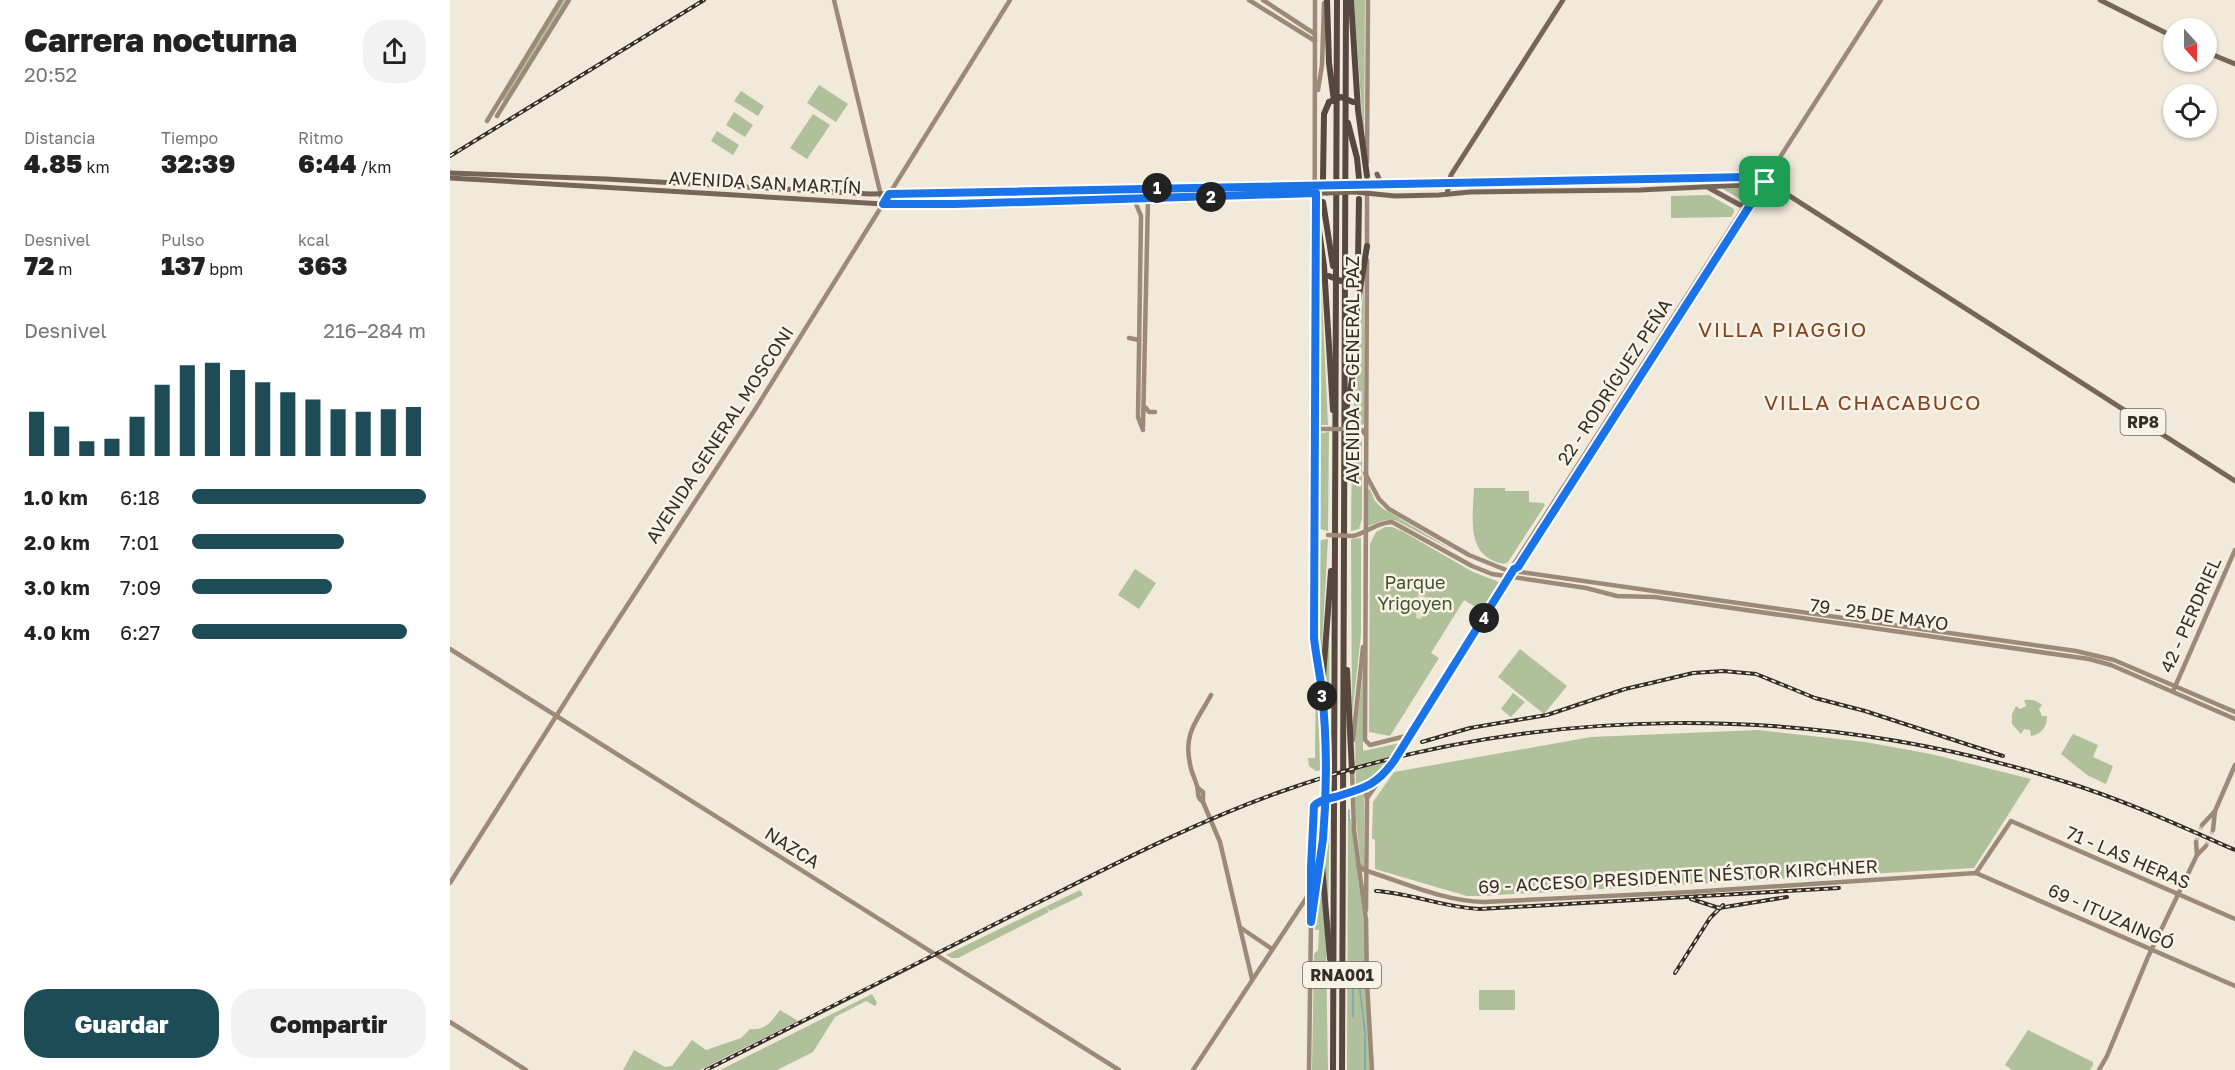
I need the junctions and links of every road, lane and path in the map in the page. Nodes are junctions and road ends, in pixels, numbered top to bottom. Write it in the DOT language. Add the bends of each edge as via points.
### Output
graph roads {
  1 [pos="561,0"];
  2 [pos="569,0"];
  3 [pos="834,0"];
  4 [pos="1010,0"];
  5 [pos="1249,0"];
  6 [pos="1263,0"];
  7 [pos="1315,0"];
  8 [pos="1326,0"];
  9 [pos="1337,0"];
  10 [pos="1346,0"];
  11 [pos="1351,0"];
  12 [pos="1368,0"];
  13 [pos="1563,0"];
  14 [pos="1881,0"];
  15 [pos="2100,0"];
  16 [pos="2163,32"];
  17 [pos="1315,34"];
  18 [pos="1315,41"];
  19 [pos="2217,57"];
  20 [pos="2235,64"];
  21 [pos="1346,84"];
  22 [pos="1316,95"];
  23 [pos="1358,110"];
  24 [pos="497,116"];
  25 [pos="1337,117"];
  26 [pos="487,121"];
  27 [pos="450,173"];
  28 [pos="1377,174"];
  29 [pos="1367,176"];
  30 [pos="450,178"];
  31 [pos="1357,181"];
  32 [pos="1325,182"];
  33 [pos="1765,182"];
  34 [pos="1448,183"];
  35 [pos="1316,185"];
  36 [pos="1366,185"];
  37 [pos="1386,185"];
  38 [pos="1707,187"];
  39 [pos="1145,189"];
  40 [pos="1316,193"];
  41 [pos="1366,193"];
  42 [pos="879,194"];
  43 [pos="889,194"];
  44 [pos="1447,194"];
  45 [pos="1148,198"];
  46 [pos="1359,199"];
  47 [pos="1138,201"];
  48 [pos="1323,202"];
  49 [pos="883,204"];
  50 [pos="1742,207"];
  51 [pos="1316,209"];
  52 [pos="1367,246"];
  53 [pos="1324,266"];
  54 [pos="1336,288"];
  55 [pos="1129,338"];
  56 [pos="1139,340"];
  57 [pos="1138,406"];
  58 [pos="1145,406"];
  59 [pos="1155,412"];
  60 [pos="1344,421"];
  61 [pos="1315,429"];
  62 [pos="1336,431"];
  63 [pos="1366,435"];
  64 [pos="1365,473"];
  65 [pos="2235,481"];
  66 [pos="1365,532"];
  67 [pos="1314,535"];
  68 [pos="1335,541"];
  69 [pos="2235,550"];
  70 [pos="1513,570"];
  71 [pos="1509,577"];
  72 [pos="1365,636"];
  73 [pos="1343,638"];
  74 [pos="450,649"];
  75 [pos="2174,689"];
  76 [pos="1322,690"];
  77 [pos="1211,694"];
  78 [pos="2235,712"];
  79 [pos="556,716"];
  80 [pos="2235,719"];
  81 [pos="1410,735"];
  82 [pos="2235,765"];
  83 [pos="1352,771"];
  84 [pos="1383,777"];
  85 [pos="1364,788"];
  86 [pos="1367,798"];
  87 [pos="2215,811"];
  88 [pos="2202,825"];
  89 [pos="2213,830"];
  90 [pos="2196,842"];
  91 [pos="2206,846"];
  92 [pos="1321,854"];
  93 [pos="2197,855"];
  94 [pos="1358,865"];
  95 [pos="1367,871"];
  96 [pos="1976,873"];
  97 [pos="1385,878"];
  98 [pos="1367,881"];
  99 [pos="450,883"];
  100 [pos="1311,891"];
  101 [pos="2179,894"];
  102 [pos="2235,919"];
  103 [pos="1366,920"];
  104 [pos="1311,922"];
  105 [pos="1241,928"];
  106 [pos="1272,949"];
  107 [pos="2152,950"];
  108 [pos="1252,979"];
  109 [pos="1334,980"];
  110 [pos="2235,986"];
  111 [pos="450,1022"];
  112 [pos="526,1070"];
  113 [pos="1119,1070"];
  114 [pos="1193,1070"];
  115 [pos="1309,1070"];
  116 [pos="1333,1070"];
  117 [pos="1342,1070"];
  118 [pos="1372,1070"];
  119 [pos="2100,1070"];
  1 -- 26 [label="street"];
  2 -- 24 [label="street"];
  3 -- 42 [label="street"];
  4 -- 43 [label="street, AVENIDA GENERAL MOSCONI"];
  5 -- 18 [label="street"];
  6 -- 17 [label="street"];
  7 -- 17 [label="street"];
  8 -- 22 [label="street"];
  8 -- 25 [label="highway"];
  9 -- 25 [label="highway, RNA001"];
  10 -- 21 [label="highway, RNA001"];
  11 -- 23 [label="highway"];
  12 -- 29 [label="street, AVENIDA 2 - GENERAL PAZ"];
  13 -- 34 [label="main road"];
  14 -- 33 [label="street, 22 - RODRÍGUEZ PEÑA"];
  15 -- 16 [label="main road"];
  17 -- 18 [label="street"];
  18 -- 22 [label="street"];
  19 -- 20 [label="main road"];
  21 -- 31 [label="highway"];
  21 -- 60 [label="highway, RNA001"];
  22 -- 35 [label="street"];
  23 -- 29 [label="highway"];
  23 -- 32 [label="highway, bridge" via="1353,102 1341,97 1329,102 1323,118"];
  25 -- 54 [label="highway, RNA001"];
  27 -- 42 [label="main road, AVENIDA SAN MARTÍN"];
  28 -- 37 [label="main road"];
  29 -- 36 [label="street, AVENIDA 2 - GENERAL PAZ"];
  30 -- 49 [label="main road, AVENIDA SAN MARTÍN"];
  31 -- 32 [label="main road, AVENIDA SAN MARTÍN, bridge"];
  31 -- 36 [label="main road, AVENIDA SAN MARTÍN"];
  32 -- 35 [label="main road, AVENIDA SAN MARTÍN"];
  33 -- 34 [label="main road, RP8" via="1747,177"];
  33 -- 38 [label="main road, AVENIDA SAN MARTÍN"];
  33 -- 50 [label="street, 22 - RODRÍGUEZ PEÑA"];
  33 -- 65 [label="main road, RP8"];
  33 -- 70 [label="street, 22 - RODRÍGUEZ PEÑA"];
  34 -- 37 [label="main road, RP8"];
  34 -- 44 [label="main road"];
  35 -- 39 [label="main road, AVENIDA SAN MARTÍN"];
  35 -- 40 [label="street"];
  36 -- 37 [label="main road, RP8"];
  36 -- 41 [label="street, AVENIDA 2 - GENERAL PAZ"];
  38 -- 44 [label="main road, AVENIDA SAN MARTÍN"];
  38 -- 50 [label="main road"];
  39 -- 43 [label="main road, AVENIDA SAN MARTÍN"];
  39 -- 45 [label="street"];
  39 -- 47 [label="street"];
  40 -- 41 [label="main road, AVENIDA SAN MARTÍN, bridge"];
  40 -- 45 [label="main road, AVENIDA SAN MARTÍN"];
  40 -- 51 [label="street"];
  41 -- 44 [label="main road, AVENIDA SAN MARTÍN"];
  41 -- 52 [label="street, AVENIDA 2 - GENERAL PAZ"];
  42 -- 43 [label="main road, AVENIDA SAN MARTÍN"];
  42 -- 49 [label="street"];
  43 -- 49 [label="street, AVENIDA GENERAL MOSCONI"];
  45 -- 47 [label="main road, AVENIDA SAN MARTÍN"];
  45 -- 58 [label="street"];
  46 -- 53 [label="highway, bridge" via="1358,262 1353,276 1341,281 1329,276"];
  47 -- 49 [label="main road, AVENIDA SAN MARTÍN"];
  47 -- 56 [label="street"];
  48 -- 54 [label="highway"];
  49 -- 79 [label="street, AVENIDA GENERAL MOSCONI"];
  50 -- 70 [label="street, 22 - RODRÍGUEZ PEÑA"];
  51 -- 53 [label="highway"];
  51 -- 61 [label="street"];
  52 -- 60 [label="highway"];
  52 -- 63 [label="street, AVENIDA 2 - GENERAL PAZ"];
  53 -- 62 [label="highway" via="1330,394"];
  54 -- 62 [label="highway, RNA001"];
  55 -- 56 [label="street"];
  56 -- 57 [label="street"];
  57 -- 58 [label="street"];
  57 -- 58 [label="street" via="1143,430"];
  58 -- 59 [label="street" via="1149,412"];
  60 -- 73 [label="highway, RNA001"];
  61 -- 63 [label="street, bridge" via="1362,430"];
  61 -- 67 [label="street"];
  62 -- 68 [label="highway, RNA001"];
  63 -- 64 [label="street, AVENIDA 2 - GENERAL PAZ"];
  64 -- 66 [label="street, AVENIDA 2 - GENERAL PAZ"];
  64 -- 70 [label="street, 79 - 25 DE MAYO" via="1378,499 1394,512 1469,555"];
  66 -- 67 [label="street, 79 - 25 DE MAYO, bridge" via="1353,536"];
  66 -- 71 [label="street, 79 - 25 DE MAYO" via="1382,523 1398,524 1473,567"];
  66 -- 72 [label="street, AVENIDA 2 - GENERAL PAZ"];
  67 -- 76 [label="street" via="1314,638"];
  68 -- 76 [label="highway"];
  68 -- 109 [label="highway, RNA001"];
  69 -- 75 [label="street, 42 - PERDRIEL"];
  70 -- 71 [label="street, 22 - RODRÍGUEZ PEÑA"];
  70 -- 75 [label="street, 79 - 25 DE MAYO" via="2076,651 2114,660"];
  71 -- 75 [label="street, 79 - 25 DE MAYO" via="1617,596 1655,597 2076,656"];
  71 -- 81 [label="street, 22 - RODRÍGUEZ PEÑA"];
  72 -- 81 [label="street, AVENIDA 2 - GENERAL PAZ" via="1365,740 1370,745"];
  72 -- 83 [label="street"];
  73 -- 83 [label="highway"];
  73 -- 117 [label="highway, RNA001"];
  74 -- 79 [label="street, NAZCA"];
  75 -- 78 [label="street, 79 - 25 DE MAYO"];
  75 -- 80 [label="street, 79 - 25 DE MAYO"];
  76 -- 92 [label="street" via="1325,792"];
  77 -- 105 [label="street" via="1191,730 1188,753 1199,800 1220,842"];
  79 -- 99 [label="street, AVENIDA GENERAL MOSCONI"];
  79 -- 113 [label="street, NAZCA"];
  81 -- 84 [label="street, 22 - RODRÍGUEZ PEÑA"];
  82 -- 87 [label="street"];
  83 -- 94 [label="street"];
  84 -- 85 [label="street, 22 - RODRÍGUEZ PEÑA"];
  84 -- 86 [label="street"];
  85 -- 86 [label="street"];
  85 -- 100 [label="street, 22 - RODRÍGUEZ PEÑA, bridge" via="1315,804"];
  86 -- 95 [label="street"];
  87 -- 88 [label="street"];
  87 -- 89 [label="street"];
  90 -- 93 [label="street"];
  91 -- 93 [label="street"];
  92 -- 104 [label="street"];
  92 -- 109 [label="highway"];
  93 -- 101 [label="street"];
  94 -- 95 [label="street, 69 - ACCESO PRESIDENTE NÉSTOR KIRCHNER"];
  94 -- 103 [label="street"];
  95 -- 97 [label="street, 69 - ACCESO PRESIDENTE NÉSTOR KIRCHNER"];
  95 -- 98 [label="street"];
  96 -- 97 [label="street, 69 - ACCESO PRESIDENTE NÉSTOR KIRCHNER" via="1484,902 1452,898"];
  96 -- 101 [label="street, 71 - LAS HERAS" via="2011,821"];
  96 -- 107 [label="street, 69 - ITUZAINGÓ"];
  97 -- 98 [label="street, 69 - ACCESO PRESIDENTE NÉSTOR KIRCHNER" via="1373,876"];
  98 -- 103 [label="street"];
  100 -- 104 [label="street"];
  100 -- 106 [label="street"];
  101 -- 102 [label="street, 71 - LAS HERAS"];
  101 -- 107 [label="street"];
  103 -- 118 [label="street"];
  104 -- 115 [label="street"];
  105 -- 106 [label="street"];
  105 -- 108 [label="street"];
  106 -- 108 [label="street"];
  107 -- 110 [label="street, 69 - ITUZAINGÓ"];
  107 -- 119 [label="street"];
  108 -- 114 [label="street"];
  109 -- 116 [label="highway, RNA001"];
  111 -- 112 [label="street"];
}
